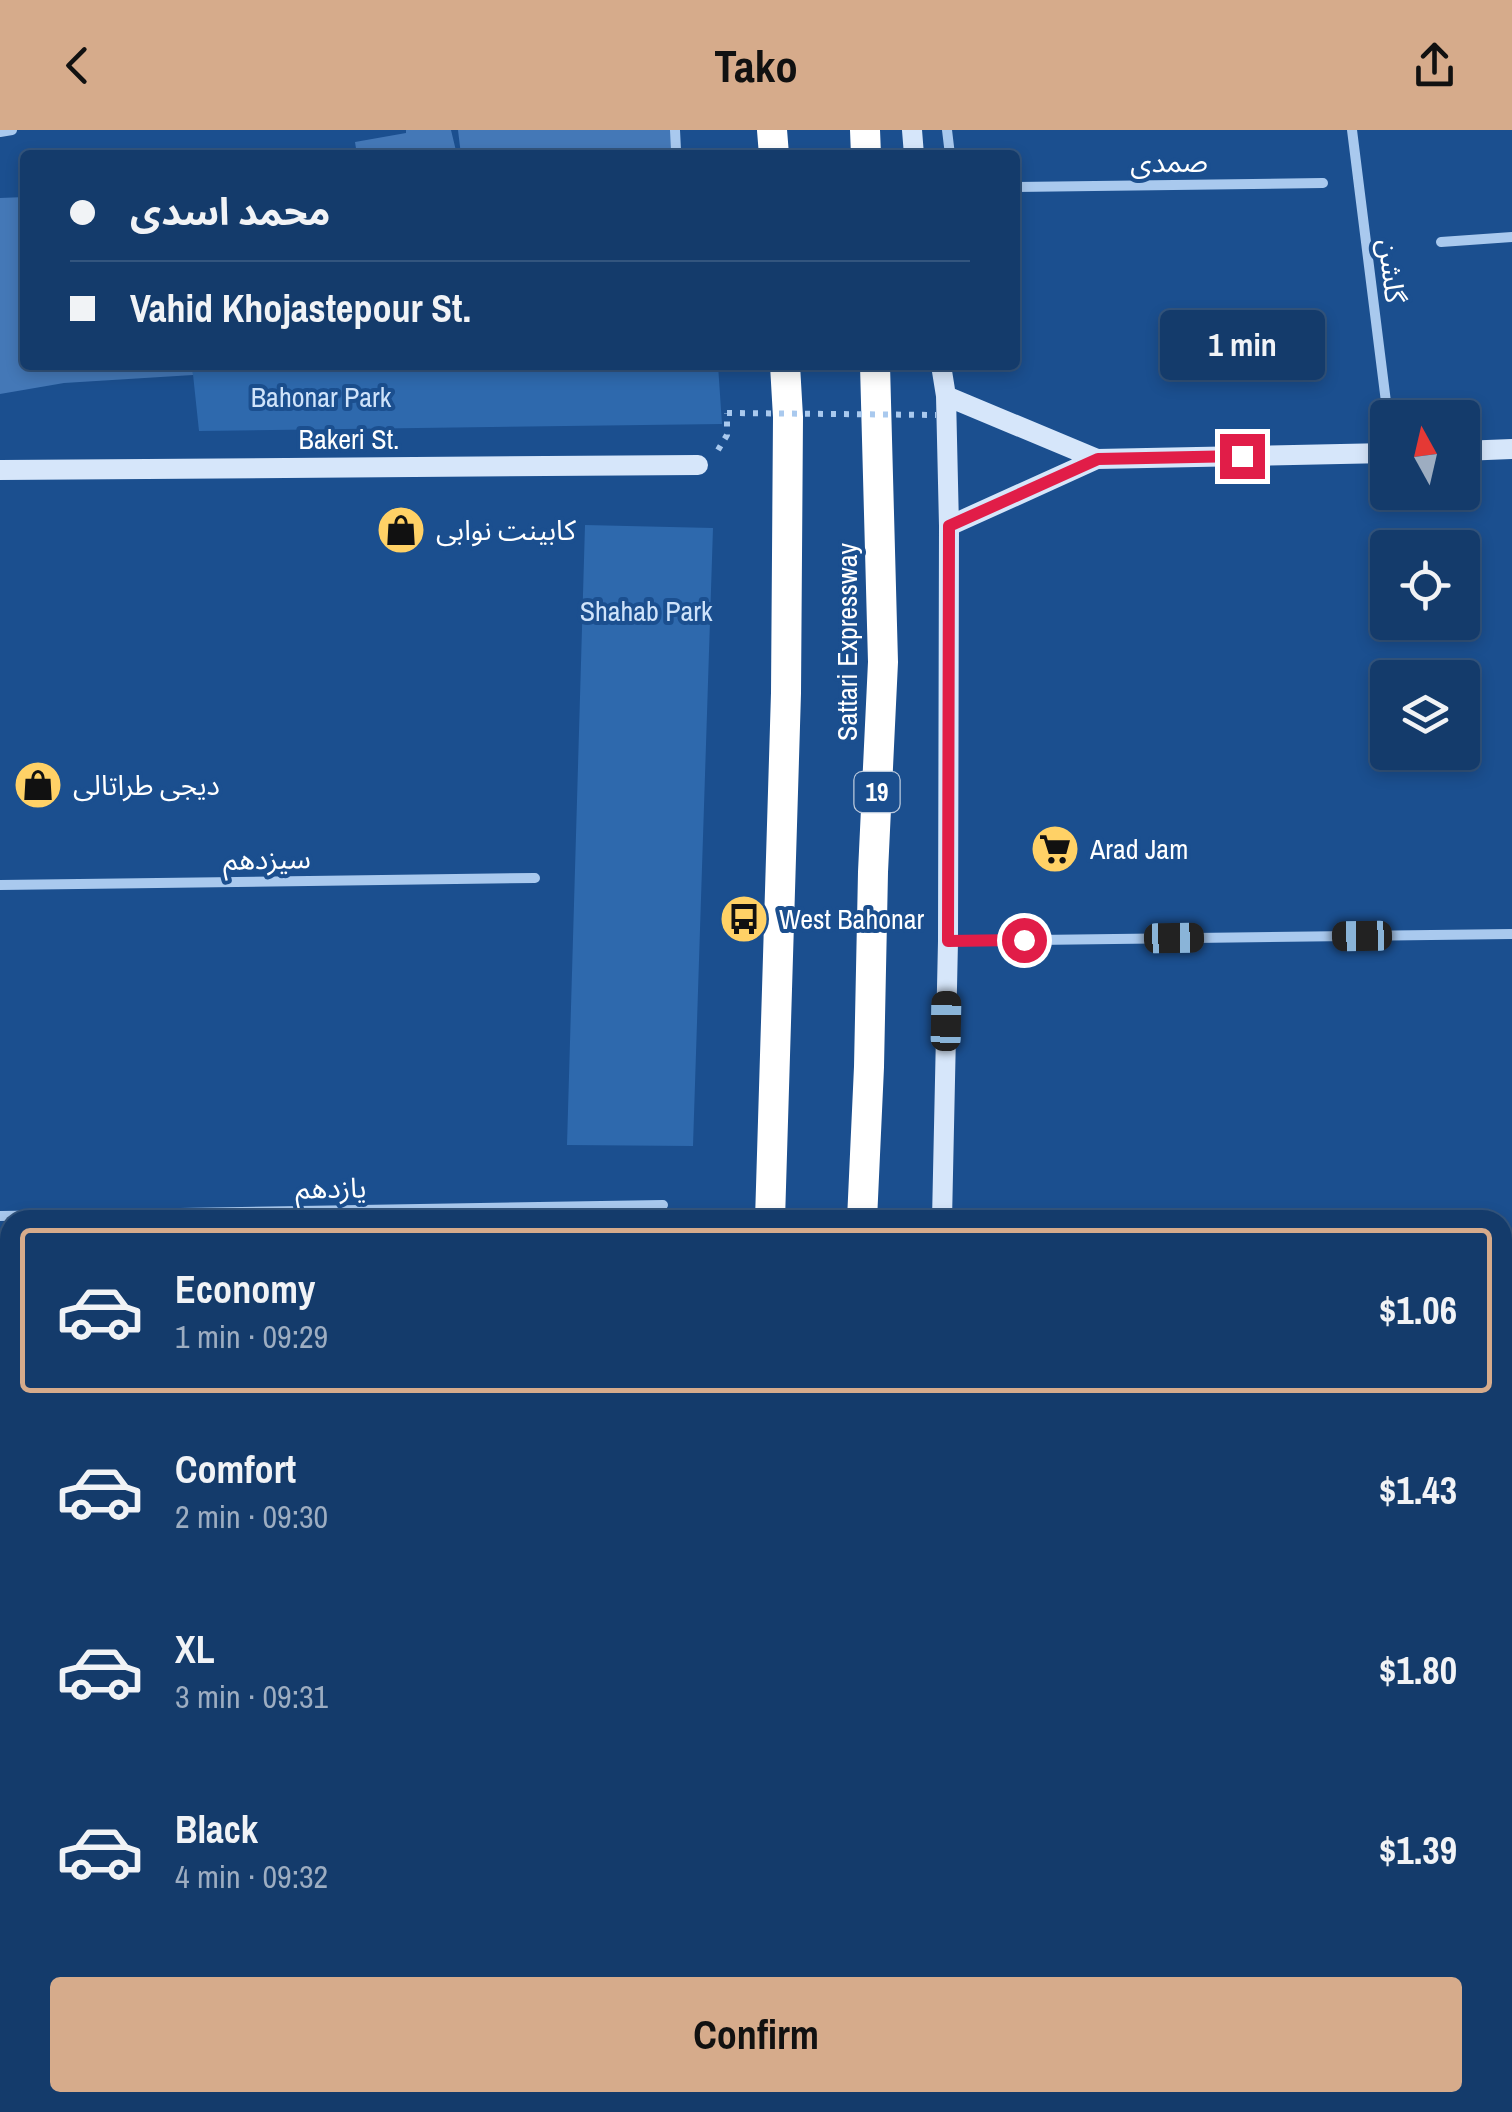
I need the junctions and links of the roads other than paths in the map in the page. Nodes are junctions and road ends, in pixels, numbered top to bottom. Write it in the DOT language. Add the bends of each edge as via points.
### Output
graph roads {
  1 [pos="12,130"];
  2 [pos="676,130"];
  3 [pos="1352,130"];
  4 [pos="0,132"];
  5 [pos="676,150"];
  6 [pos="1323,182"];
  7 [pos="1020,187"];
  8 [pos="1512,236"];
  9 [pos="1441,242"];
  10 [pos="785,370"];
  11 [pos="875,370"];
  12 [pos="941,370"];
  13 [pos="1386,400"];
  14 [pos="941,406"];
  15 [pos="1512,450"];
  16 [pos="1480,451"];
  17 [pos="1370,452"];
  18 [pos="1098,459"];
  19 [pos="698,465"];
  20 [pos="0,470"];
  21 [pos="949,526"];
  22 [pos="535,878"];
  23 [pos="0,885"];
  24 [pos="1512,934"];
  25 [pos="948,941"];
  26 [pos="663,1205"];
  27 [pos="362,1210"];
  28 [pos="770,1210"];
  29 [pos="862,1210"];
  30 [pos="942,1210"];
  1 -- 4 [label="street"];
  2 -- 5 [label="street"];
  3 -- 13 [label="street, گلشن"];
  6 -- 7 [label="street, صمدی"];
  8 -- 9 [label="street"];
  10 -- 28 [label="highway" via="786,693"];
  11 -- 29 [label="highway, Sattari Expressway / 19" via="884,662"];
  12 -- 14 [label="street"];
  14 -- 18 [label="street"];
  14 -- 21 [label="street"];
  15 -- 16 [label="street"];
  17 -- 18 [label="street"];
  18 -- 21 [label="street"];
  19 -- 20 [label="street, Bakeri St."];
  21 -- 25 [label="street"];
  22 -- 23 [label="street, سیزدهم"];
  24 -- 25 [label="street"];
  25 -- 30 [label="street"];
  26 -- 27 [label="street, یازدهم"];
}
